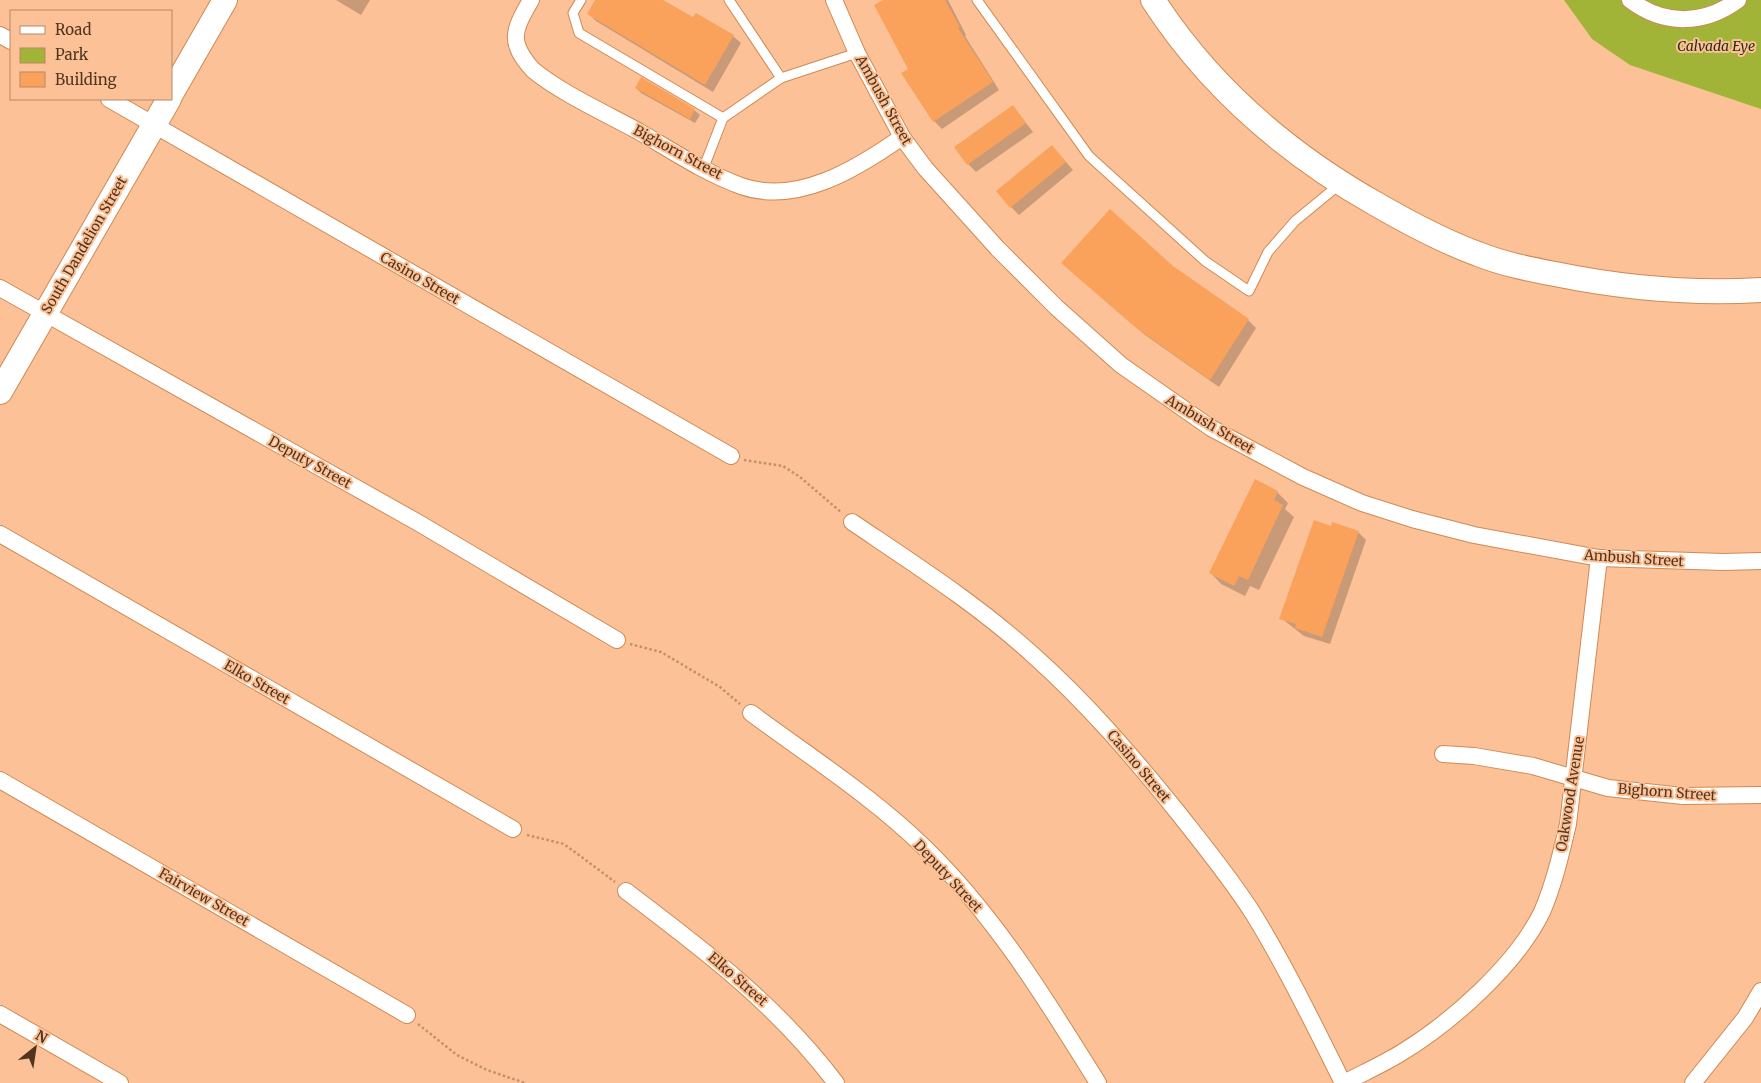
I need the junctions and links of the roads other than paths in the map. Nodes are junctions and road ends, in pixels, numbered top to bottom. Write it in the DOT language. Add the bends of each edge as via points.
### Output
graph roads {
  1 [pos="225,0"];
  2 [pos="531,0"];
  3 [pos="581,0"];
  4 [pos="729,0"];
  5 [pos="834,0"];
  6 [pos="977,0"];
  7 [pos="1153,0"];
  8 [pos="1630,0"];
  9 [pos="1738,0"];
  10 [pos="856,53"];
  11 [pos="781,78"];
  12 [pos="172,92"];
  13 [pos="111,100"];
  14 [pos="168,100"];
  15 [pos="723,118"];
  16 [pos="154,125"];
  17 [pos="902,137"];
  18 [pos="704,167"];
  19 [pos="1340,184"];
  20 [pos="0,288"];
  21 [pos="1761,290"];
  22 [pos="44,314"];
  23 [pos="0,392"];
  24 [pos="732,456"];
  25 [pos="852,522"];
  26 [pos="0,534"];
  27 [pos="1599,558"];
  28 [pos="1761,561"];
  29 [pos="617,640"];
  30 [pos="751,713"];
  31 [pos="1443,754"];
  32 [pos="1574,777"];
  33 [pos="0,780"];
  34 [pos="1761,795"];
  35 [pos="513,829"];
  36 [pos="626,891"];
  37 [pos="1761,991"];
  38 [pos="0,1014"];
  39 [pos="407,1015"];
  40 [pos="120,1083"];
  41 [pos="836,1083"];
  42 [pos="1098,1083"];
  43 [pos="1344,1083"];
  44 [pos="1694,1083"];
  1 -- 12 [label="main road"];
  2 -- 18 [label="street, Bighorn Street" via="521,17 515,39 520,55 533,70"];
  3 -- 15 [label="lane" via="573,12 580,33"];
  4 -- 11 [label="lane"];
  5 -- 10 [label="street, Ambush Street"];
  6 -- 19 [label="lane" via="1089,156 1205,261 1249,291 1268,252 1295,221"];
  7 -- 19 [label="main road" via="1168,23 1233,100 1279,140"];
  8 -- 9 [label="street" via="1644,10 1679,20 1706,17 1723,11"];
  10 -- 11 [label="lane"];
  10 -- 17 [label="street, Ambush Street"];
  11 -- 15 [label="lane"];
  13 -- 16 [label="street, Casino Street"];
  14 -- 16 [label="main road, South Dandelion Street"];
  15 -- 18 [label="lane"];
  16 -- 22 [label="main road, South Dandelion Street"];
  16 -- 24 [label="street, Casino Street"];
  17 -- 18 [label="street, Bighorn Street" via="844,174 798,189 769,191 742,186"];
  17 -- 27 [label="street, Ambush Street" via="925,168 1056,307 1121,365 1211,428 1303,477 1362,503 1474,535"];
  19 -- 21 [label="main road" via="1415,227 1516,266 1656,290"];
  20 -- 22 [label="street, Deputy Street"];
  22 -- 23 [label="main road, South Dandelion Street"];
  22 -- 29 [label="street, Deputy Street" via="417,522"];
  25 -- 43 [label="street, Casino Street" via="971,603 1033,655 1108,728 1214,857 1253,914"];
  26 -- 35 [label="street, Elko Street"];
  27 -- 28 [label="street, Ambush Street"];
  27 -- 32 [label="street, Oakwood Avenue"];
  30 -- 42 [label="street, Deputy Street" via="864,797 925,848 974,902 1042,993"];
  31 -- 32 [label="street, Bighorn Street" via="1523,764"];
  32 -- 34 [label="street, Bighorn Street" via="1608,788 1684,796"];
  32 -- 43 [label="street, Oakwood Avenue" via="1558,868 1542,911 1525,941 1499,973 1438,1027 1401,1053"];
  33 -- 39 [label="street, Fairview Street"];
  36 -- 41 [label="street, Elko Street" via="755,992"];
  37 -- 44 [label="street"];
  38 -- 40 [label="street"];
}
